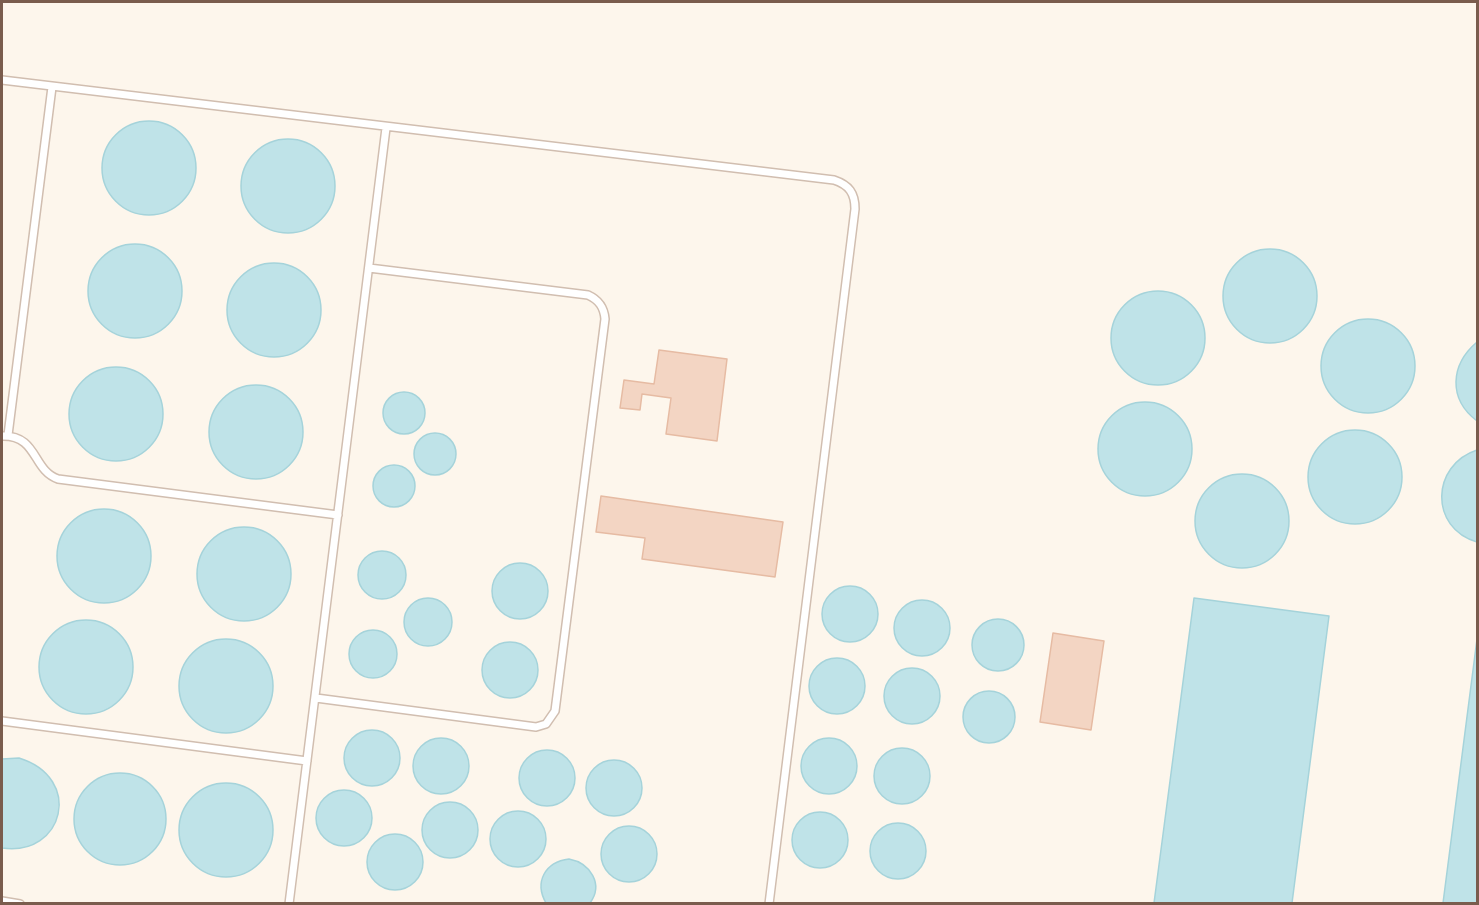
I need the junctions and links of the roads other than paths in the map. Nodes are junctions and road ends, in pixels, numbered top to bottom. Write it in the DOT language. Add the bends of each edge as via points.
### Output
graph roads {
  1 [pos="2,80"];
  2 [pos="52,87"];
  3 [pos="386,128"];
  4 [pos="369,268"];
  5 [pos="4,436"];
  6 [pos="338,514"];
  7 [pos="316,698"];
  8 [pos="2,721"];
  9 [pos="307,761"];
  10 [pos="2,901"];
  11 [pos="20,903"];
  12 [pos="289,903"];
  13 [pos="769,903"];
  1 -- 2 [label="lane"];
  2 -- 3 [label="lane"];
  2 -- 5 [label="lane"];
  3 -- 4 [label="lane"];
  3 -- 13 [label="lane" via="834,180 851,190 855,208"];
  4 -- 6 [label="lane"];
  4 -- 7 [label="lane" via="588,295 602,307 605,319 555,711 550,721 536,727"];
  5 -- 6 [label="lane" via="27,444 44,471 58,479"];
  6 -- 7 [label="lane"];
  7 -- 9 [label="lane"];
  8 -- 9 [label="lane"];
  9 -- 12 [label="lane"];
  10 -- 11 [label="lane"];
}
